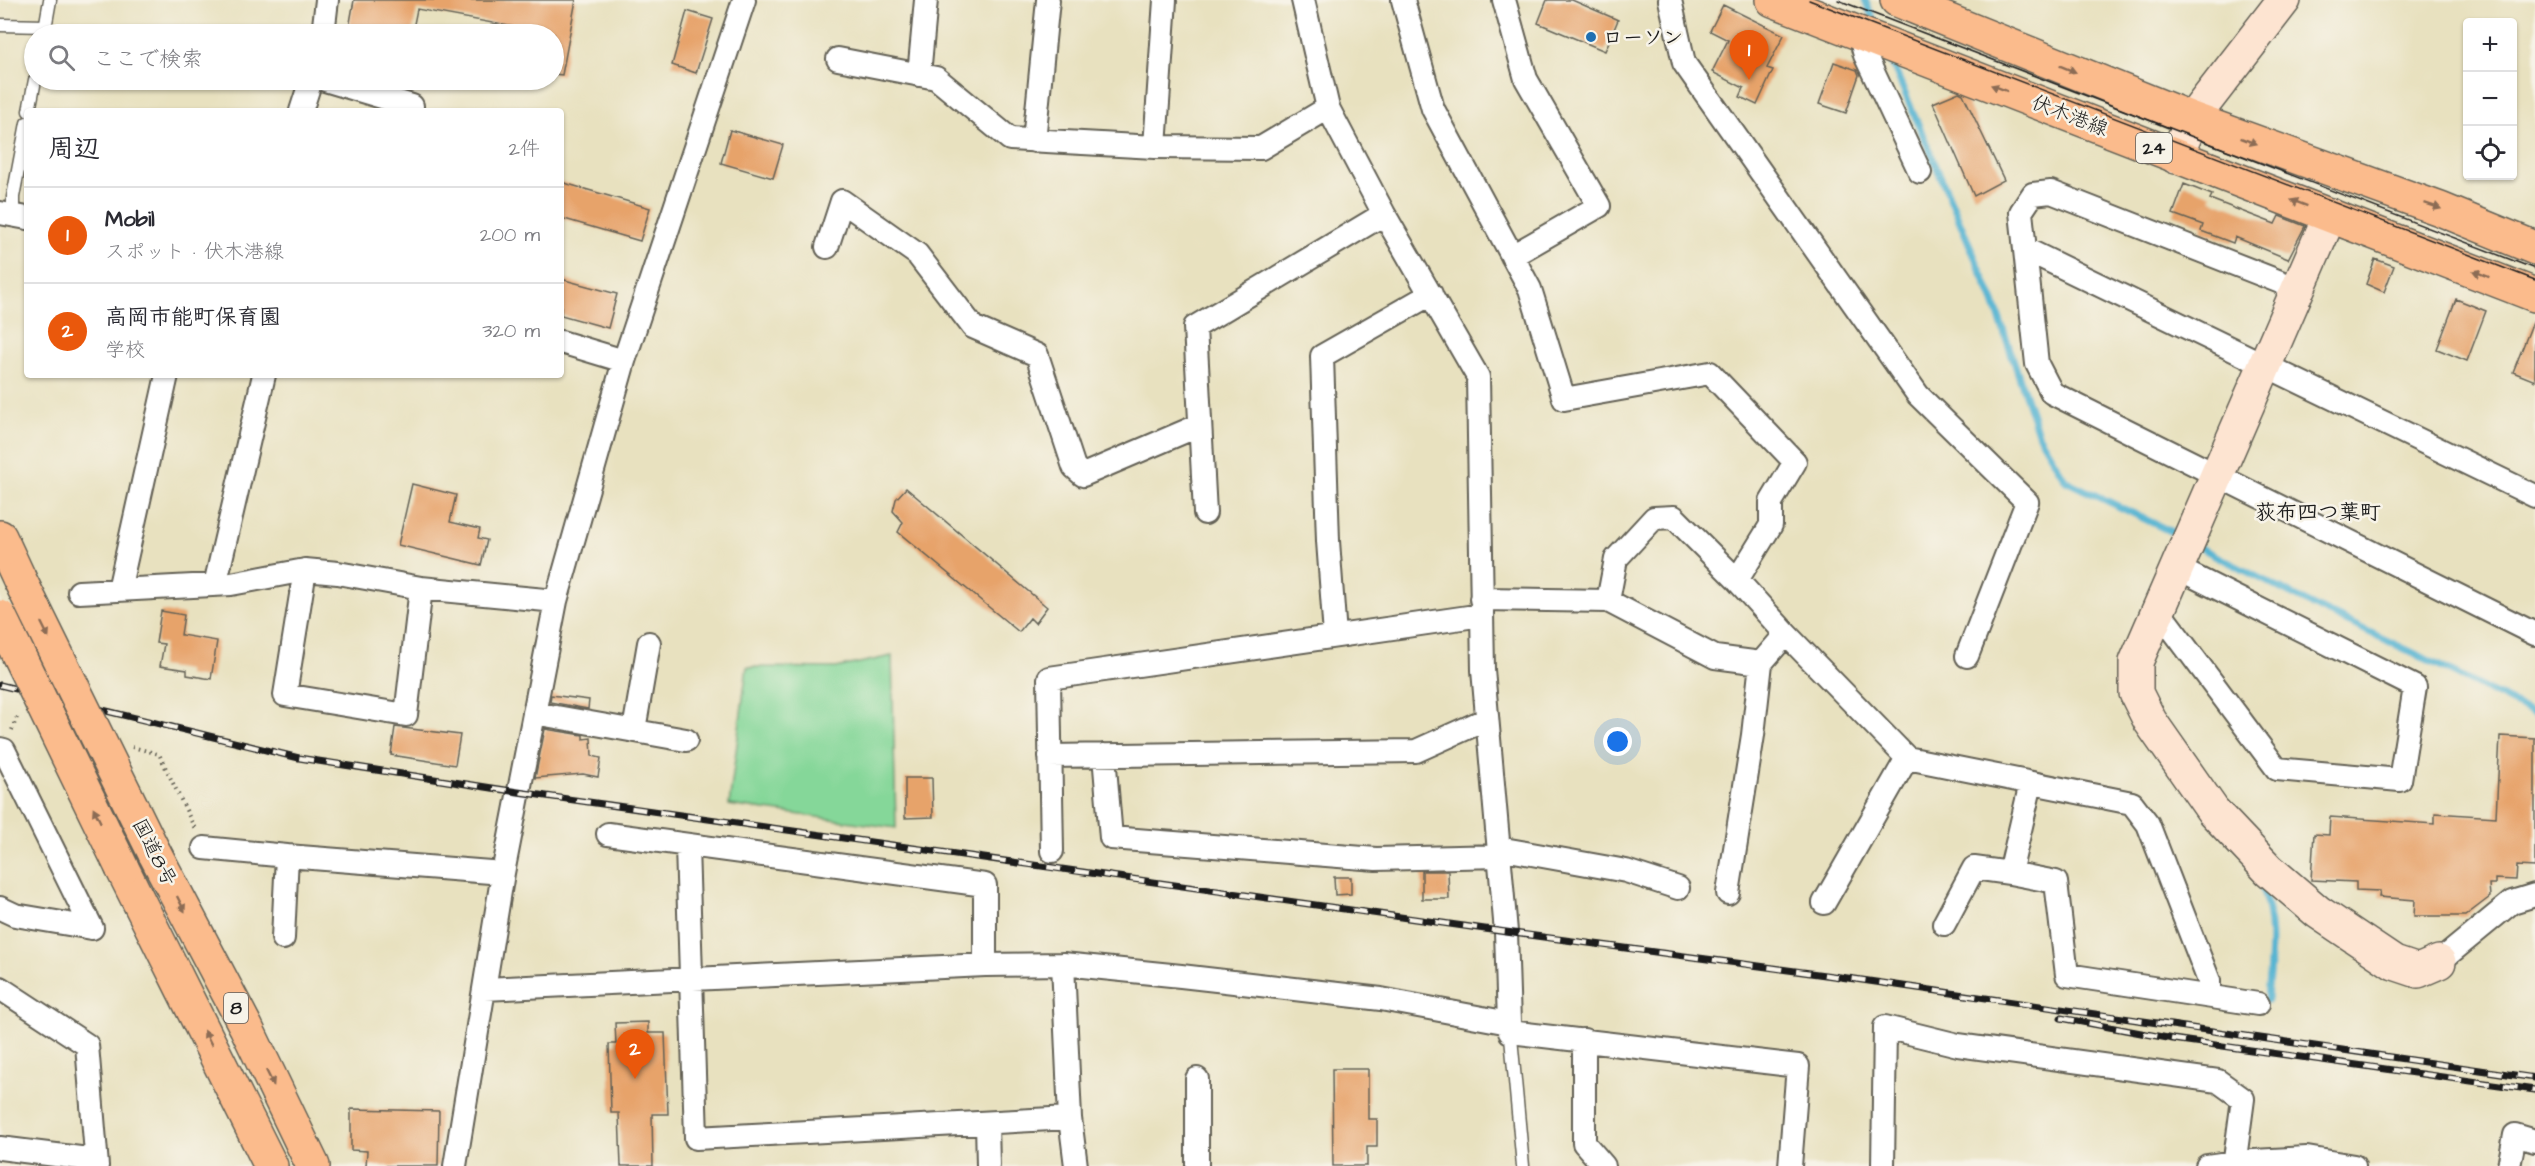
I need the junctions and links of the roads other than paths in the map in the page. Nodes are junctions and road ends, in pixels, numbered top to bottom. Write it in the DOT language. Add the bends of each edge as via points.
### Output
graph roads {
  1 [pos="50,0"];
  2 [pos="327,0"];
  3 [pos="926,0"];
  4 [pos="1048,0"];
  5 [pos="1165,0"];
  6 [pos="1303,0"];
  7 [pos="1403,0"];
  8 [pos="1504,0"];
  9 [pos="1670,0"];
  10 [pos="1773,0"];
  11 [pos="1897,0"];
  12 [pos="2283,1"];
  13 [pos="739,2"];
  14 [pos="1951,11"];
  15 [pos="45,24"];
  16 [pos="323,24"];
  17 [pos="0,25"];
  18 [pos="24,28"];
  19 [pos="1859,33"];
  20 [pos="838,58"];
  21 [pos="919,75"];
  22 [pos="33,90"];
  23 [pos="308,90"];
  24 [pos="358,90"];
  25 [pos="30,108"];
  26 [pos="302,108"];
  27 [pos="411,108"];
  28 [pos="1328,108"];
  29 [pos="2192,119"];
  30 [pos="24,139"];
  31 [pos="1034,141"];
  32 [pos="1155,147"];
  33 [pos="2176,157"];
  34 [pos="1920,172"];
  35 [pos="1384,214"];
  36 [pos="13,215"];
  37 [pos="2330,215"];
  38 [pos="827,247"];
  39 [pos="2535,248"];
  40 [pos="2025,249"];
  41 [pos="1512,256"];
  42 [pos="2298,289"];
  43 [pos="1431,294"];
  44 [pos="2535,295"];
  45 [pos="564,343"];
  46 [pos="624,361"];
  47 [pos="2266,364"];
  48 [pos="166,378"];
  49 [pos="263,378"];
  50 [pos="1200,425"];
  51 [pos="2217,476"];
  52 [pos="2535,496"];
  53 [pos="1204,513"];
  54 [pos="0,537"];
  55 [pos="2177,568"];
  56 [pos="305,570"];
  57 [pos="1737,580"];
  58 [pos="215,585"];
  59 [pos="421,588"];
  60 [pos="119,590"];
  61 [pos="79,592"];
  62 [pos="556,601"];
  63 [pos="1608,601"];
  64 [pos="1481,607"];
  65 [pos="2158,610"];
  66 [pos="0,617"];
  67 [pos="1786,634"];
  68 [pos="2535,634"];
  69 [pos="1335,636"];
  70 [pos="649,643"];
  71 [pos="1967,656"];
  72 [pos="1761,663"];
  73 [pos="534,713"];
  74 [pos="1487,719"];
  75 [pos="634,730"];
  76 [pos="686,740"];
  77 [pos="0,749"];
  78 [pos="1104,755"];
  79 [pos="1050,756"];
  80 [pos="1907,758"];
  81 [pos="2031,783"];
  82 [pos="608,834"];
  83 [pos="687,846"];
  84 [pos="204,848"];
  85 [pos="1052,851"];
  86 [pos="1499,852"];
  87 [pos="287,856"];
  88 [pos="503,873"];
  89 [pos="2010,873"];
  90 [pos="1678,888"];
  91 [pos="1728,893"];
  92 [pos="2535,895"];
  93 [pos="1824,903"];
  94 [pos="0,908"];
  95 [pos="1944,924"];
  96 [pos="283,938"];
  97 [pos="2439,962"];
  98 [pos="1063,964"];
  99 [pos="985,965"];
  100 [pos="691,978"];
  101 [pos="0,988"];
  102 [pos="484,989"];
  103 [pos="2209,996"];
  104 [pos="2258,1005"];
  105 [pos="1510,1028"];
  106 [pos="1584,1040"];
  107 [pos="1197,1079"];
  108 [pos="1070,1118"];
  109 [pos="987,1123"];
  110 [pos="2535,1141"];
  111 [pos="0,1148"];
  112 [pos="96,1163"];
  113 [pos="2235,1164"];
  114 [pos="271,1166"];
  115 [pos="314,1166"];
  116 [pos="455,1166"];
  117 [pos="988,1166"];
  118 [pos="1076,1166"];
  119 [pos="1197,1166"];
  120 [pos="1523,1166"];
  121 [pos="1604,1166"];
  122 [pos="1790,1166"];
  123 [pos="1883,1166"];
  124 [pos="2207,1166"];
  125 [pos="2354,1166"];
  126 [pos="2509,1166"];
  1 -- 15 [label="lane"];
  2 -- 16 [label="street"];
  3 -- 21 [label="street"];
  4 -- 31 [label="street"];
  5 -- 32 [label="street"];
  6 -- 28 [label="street"];
  7 -- 41 [label="street" via="1433,109"];
  8 -- 41 [label="street" via="1527,79 1599,206"];
  9 -- 71 [label="street" via="1684,63 1918,395 2027,502"];
  10 -- 19 [label="main road, 伏木港線 / 24"];
  11 -- 14 [label="main road, 伏木港線 / 24"];
  12 -- 29 [label="street"];
  13 -- 46 [label="street"];
  14 -- 29 [label="main road, 伏木港線 / 24, one-way"];
  17 -- 18 [label="lane"];
  33 -- 19 [label="main road, 伏木港線 / 24, one-way"];
  19 -- 34 [label="street" via="1865,55"];
  20 -- 21 [label="street"];
  21 -- 31 [label="street" via="936,78 1010,139"];
  22 -- 25 [label="lane"];
  23 -- 26 [label="street"];
  24 -- 27 [label="street"];
  28 -- 32 [label="street" via="1261,148"];
  28 -- 35 [label="street"];
  29 -- 33 [label="street"];
  29 -- 39 [label="main road, 伏木港線 / 24, one-way" via="2440,209"];
  30 -- 36 [label="lane"];
  31 -- 32 [label="street"];
  37 -- 33 [label="main road, 伏木港線 / 24, one-way"];
  35 -- 43 [label="street"];
  35 -- 50 [label="street" via="1195,327"];
  37 -- 42 [label="street"];
  44 -- 37 [label="main road, 伏木港線 / 24, one-way"];
  38 -- 50 [label="street" via="842,201 917,254 973,327 1037,355 1074,467 1083,475"];
  40 -- 42 [label="street" via="2021,212 2033,194 2051,192"];
  40 -- 47 [label="street"];
  40 -- 51 [label="street" via="2037,364 2052,393"];
  41 -- 57 [label="street" via="1530,289 1564,399 1710,373 1795,462 1772,501 1771,525"];
  42 -- 47 [label="street"];
  43 -- 64 [label="street" via="1478,377"];
  43 -- 69 [label="street" via="1322,356"];
  45 -- 46 [label="street"];
  46 -- 62 [label="street"];
  47 -- 51 [label="street"];
  47 -- 52 [label="street"];
  48 -- 60 [label="street"];
  49 -- 58 [label="street"];
  50 -- 53 [label="street"];
  51 -- 55 [label="street"];
  51 -- 68 [label="street"];
  54 -- 115 [label="main road, 国道8号 / 8, one-way, bridge"];
  55 -- 65 [label="street"];
  55 -- 65 [label="street" via="2415,687 2400,780 2277,769"];
  56 -- 58 [label="street"];
  56 -- 59 [label="street"];
  56 -- 59 [label="street" via="285,695 406,715"];
  57 -- 63 [label="street" via="1674,517 1654,518 1616,559"];
  57 -- 67 [label="street"];
  58 -- 60 [label="street"];
  59 -- 62 [label="street"];
  60 -- 61 [label="street"];
  62 -- 73 [label="street"];
  63 -- 64 [label="street"];
  63 -- 72 [label="street" via="1715,657"];
  64 -- 69 [label="street"];
  64 -- 74 [label="street"];
  65 -- 97 [label="street" via="2136,662 2136,693 2150,721 2213,811 2269,870 2318,912 2394,963 2418,971"];
  114 -- 66 [label="main road, 国道8号 / 8, one-way, bridge"];
  67 -- 72 [label="street"];
  67 -- 80 [label="street"];
  69 -- 79 [label="street" via="1049,678"];
  70 -- 75 [label="street"];
  72 -- 91 [label="street"];
  73 -- 75 [label="street"];
  73 -- 88 [label="street"];
  74 -- 78 [label="street" via="1416,751"];
  74 -- 86 [label="street"];
  75 -- 76 [label="street"];
  77 -- 94 [label="street" via="4,750 92,928 15,915"];
  78 -- 79 [label="street"];
  78 -- 86 [label="street" via="1111,838 1376,859"];
  79 -- 85 [label="street"];
  80 -- 81 [label="street"];
  80 -- 93 [label="street"];
  81 -- 89 [label="street"];
  81 -- 103 [label="street" via="2132,803 2148,824 2209,981"];
  82 -- 83 [label="street"];
  83 -- 99 [label="street" via="985,885"];
  83 -- 100 [label="street"];
  84 -- 87 [label="street"];
  86 -- 90 [label="street" via="1626,871"];
  86 -- 105 [label="street"];
  87 -- 88 [label="street"];
  87 -- 96 [label="street"];
  88 -- 102 [label="street"];
  89 -- 95 [label="street" via="1974,868"];
  89 -- 103 [label="street" via="2056,882 2067,975"];
  92 -- 97 [label="street" via="2512,902"];
  98 -- 99 [label="street"];
  98 -- 105 [label="street" via="1382,999"];
  98 -- 108 [label="street"];
  99 -- 100 [label="street"];
  100 -- 102 [label="street"];
  100 -- 109 [label="street" via="696,1138"];
  101 -- 112 [label="street" via="87,1045"];
  102 -- 116 [label="street"];
  103 -- 104 [label="street"];
  105 -- 106 [label="street"];
  105 -- 120 [label="lane"];
  106 -- 121 [label="street" via="1584,1143"];
  106 -- 122 [label="street" via="1798,1066"];
  107 -- 119 [label="street"];
  108 -- 109 [label="street"];
  108 -- 118 [label="street"];
  109 -- 117 [label="street"];
  110 -- 126 [label="street" via="2515,1135"];
  111 -- 112 [label="street"];
  113 -- 123 [label="street" via="2243,1099 2218,1081 1958,1045 1885,1027"];
  113 -- 124 [label="street"];
  113 -- 125 [label="street" via="2307,1158"];
}
